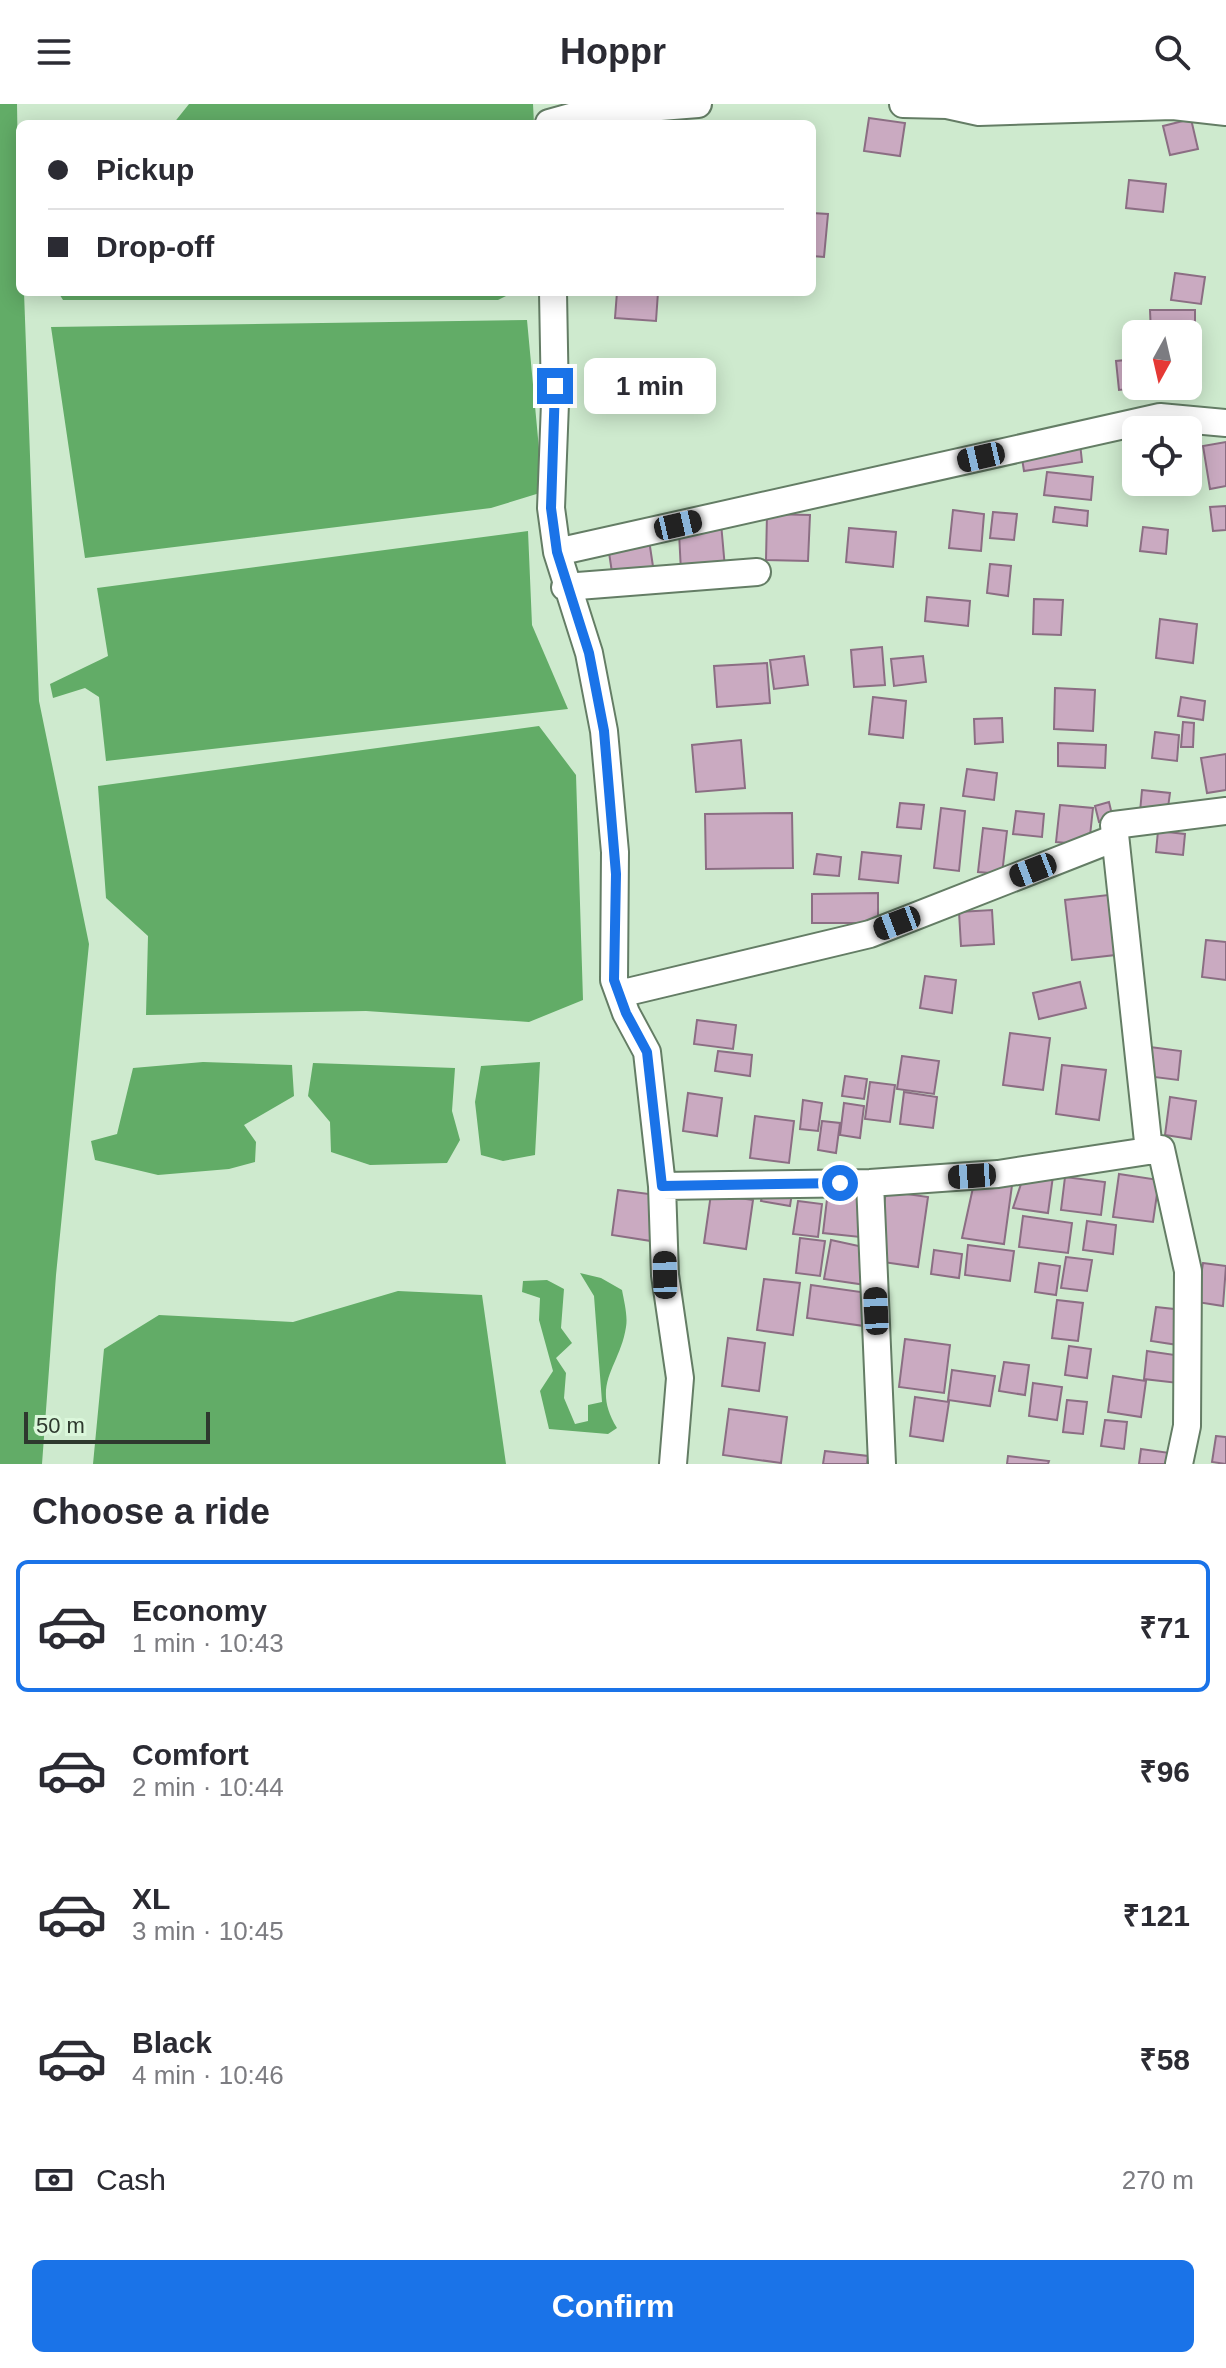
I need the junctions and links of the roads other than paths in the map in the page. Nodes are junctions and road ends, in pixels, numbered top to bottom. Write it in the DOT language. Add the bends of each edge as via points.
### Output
graph roads {
  1 [pos="698,104"];
  2 [pos="903,104"];
  3 [pos="1226,112"];
  4 [pos="561,120"];
  5 [pos="553,296"];
  6 [pos="1226,423"];
  7 [pos="557,552"];
  8 [pos="757,572"];
  9 [pos="565,587"];
  10 [pos="1226,811"];
  11 [pos="1115,838"];
  12 [pos="619,994"];
  13 [pos="1149,1151"];
  14 [pos="870,1183"];
  15 [pos="662,1186"];
  16 [pos="673,1464"];
  17 [pos="882,1464"];
  18 [pos="1179,1464"];
  1 -- 4 [label="street" via="585,113"];
  2 -- 3 [label="street" via="979,112 1173,106"];
  5 -- 7 [label="street" via="551,508"];
  6 -- 7 [label="street" via="1160,417"];
  7 -- 9 [label="street"];
  8 -- 9 [label="street"];
  9 -- 12 [label="street" via="589,653 610,773 616,874 614,980"];
  10 -- 11 [label="street" via="1114,825"];
  11 -- 12 [label="street" via="870,934"];
  11 -- 13 [label="street"];
  12 -- 15 [label="street" via="647,1052"];
  13 -- 14 [label="street" via="998,1174"];
  13 -- 18 [label="street" via="1161,1149 1188,1271 1187,1426"];
  14 -- 15 [label="street"];
  14 -- 17 [label="street"];
  15 -- 16 [label="street" via="665,1275 680,1378"];
}
